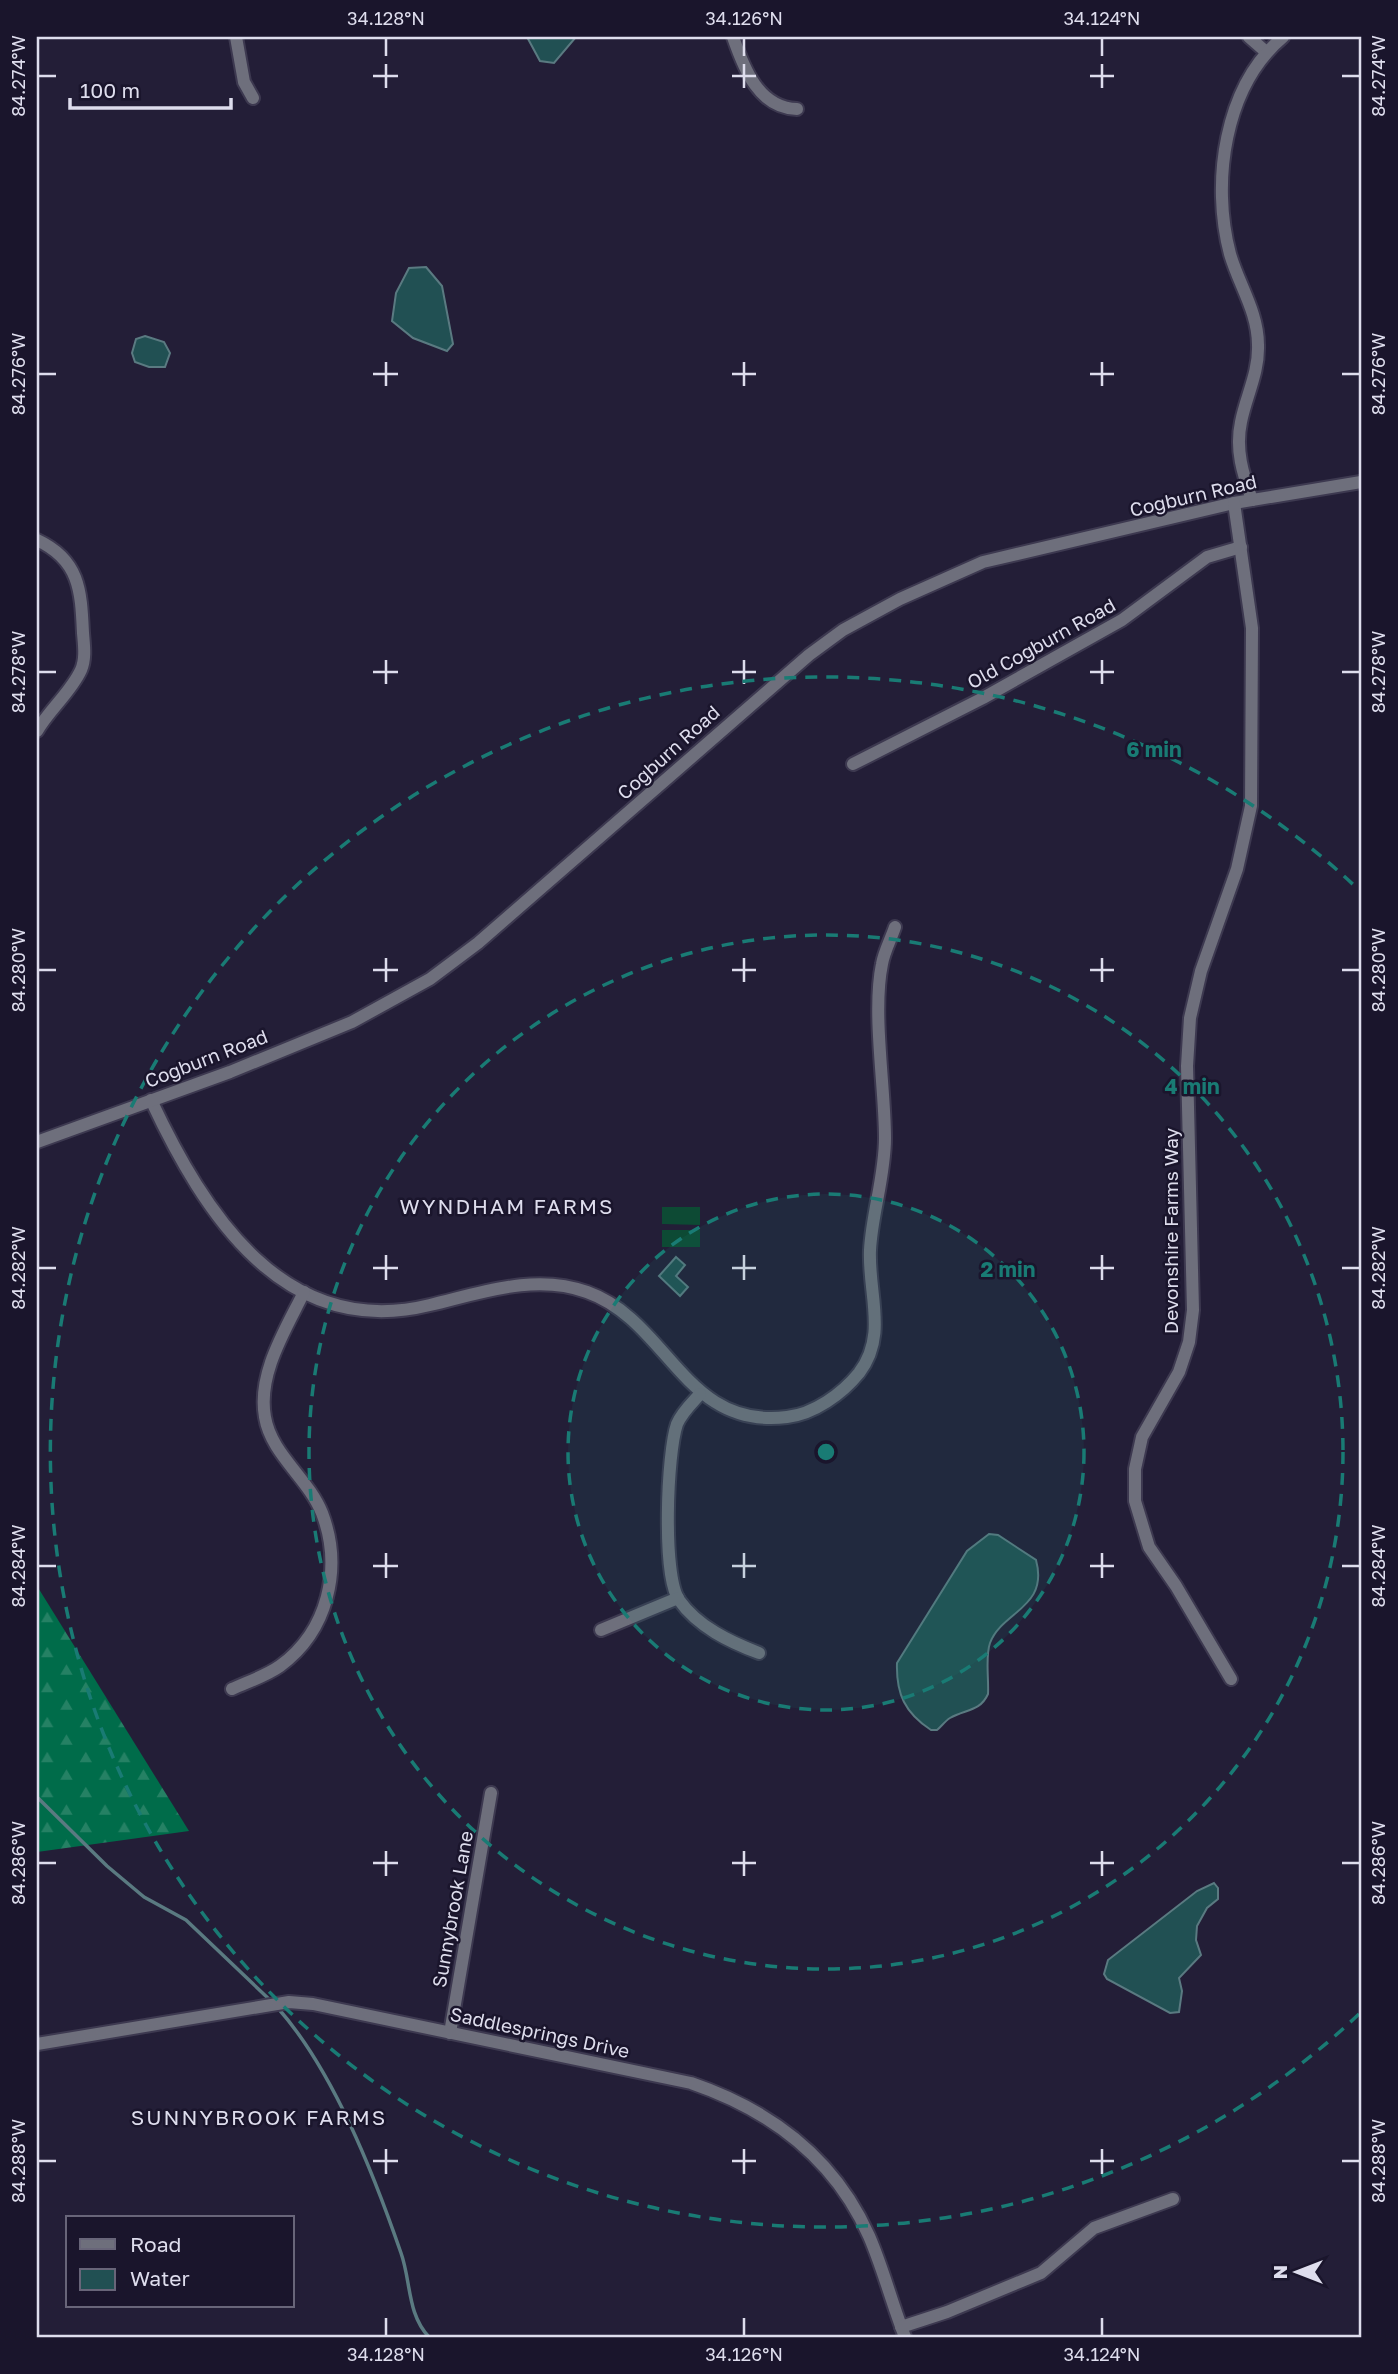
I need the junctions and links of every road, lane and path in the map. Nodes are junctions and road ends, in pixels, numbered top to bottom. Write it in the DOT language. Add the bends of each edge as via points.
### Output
graph roads {
  1 [pos="236,37"];
  2 [pos="733,37"];
  3 [pos="1249,37"];
  4 [pos="1283,37"];
  5 [pos="1265,51"];
  6 [pos="253,99"];
  7 [pos="797,109"];
  8 [pos="1361,482"];
  9 [pos="1252,500"];
  10 [pos="1234,503"];
  11 [pos="37,540"];
  12 [pos="1241,547"];
  13 [pos="37,731"];
  14 [pos="853,764"];
  15 [pos="895,927"];
  16 [pos="152,1100"];
  17 [pos="37,1142"];
  18 [pos="304,1292"];
  19 [pos="700,1394"];
  20 [pos="678,1598"];
  21 [pos="601,1630"];
  22 [pos="759,1653"];
  23 [pos="1231,1679"];
  24 [pos="232,1689"];
  25 [pos="491,1793"];
  26 [pos="450,2032"];
  27 [pos="37,2044"];
  28 [pos="1173,2199"];
  29 [pos="903,2332"];
  1 -- 6 [label="street" via="244,82"];
  2 -- 7 [label="street" via="751,78 768,100"];
  3 -- 5 [label="street"];
  4 -- 5 [label="street"];
  5 -- 9 [label="street" via="1234,114 1221,194 1231,257 1258,330 1257,365 1239,436 1240,468"];
  8 -- 9 [label="street, Cogburn Road"];
  9 -- 10 [label="street, Cogburn Road"];
  10 -- 12 [label="street, Devonshire Farms Way"];
  10 -- 16 [label="street, Cogburn Road" via="982,562 900,599 809,655 482,940 430,979 352,1022"];
  11 -- 13 [label="street" via="51,546 71,567 80,589 85,653 82,670"];
  12 -- 14 [label="street, Old Cogburn Road" via="1208,558 1122,620"];
  12 -- 23 [label="street, Devonshire Farms Way" via="1252,628 1251,806 1237,869 1201,971 1190,1018 1190,1334 1179,1372 1142,1437 1134,1485 1138,1517 1149,1547"];
  15 -- 19 [label="street" via="879,990 885,1139 870,1249 874,1345 848,1385 793,1417 744,1416"];
  16 -- 17 [label="street, Cogburn Road"];
  16 -- 18 [label="street" via="180,1160 225,1227 271,1272"];
  18 -- 19 [label="street" via="349,1310 382,1313 524,1284 572,1287 629,1315"];
  18 -- 24 [label="street" via="274,1353 264,1416 277,1446 322,1513 331,1558 329,1593 317,1625 295,1654"];
  19 -- 20 [label="street" via="678,1420 671,1450 668,1547"];
  20 -- 21 [label="street"];
  20 -- 22 [label="street" via="706,1627"];
  25 -- 26 [label="street, Sunnybrook Lane"];
  26 -- 27 [label="street, Saddlesprings Drive" via="289,2002"];
  26 -- 29 [label="street, Saddlesprings Drive" via="691,2083 767,2116 810,2151 848,2197 870,2238"];
  28 -- 29 [label="street" via="1094,2228 1041,2273"];
}
